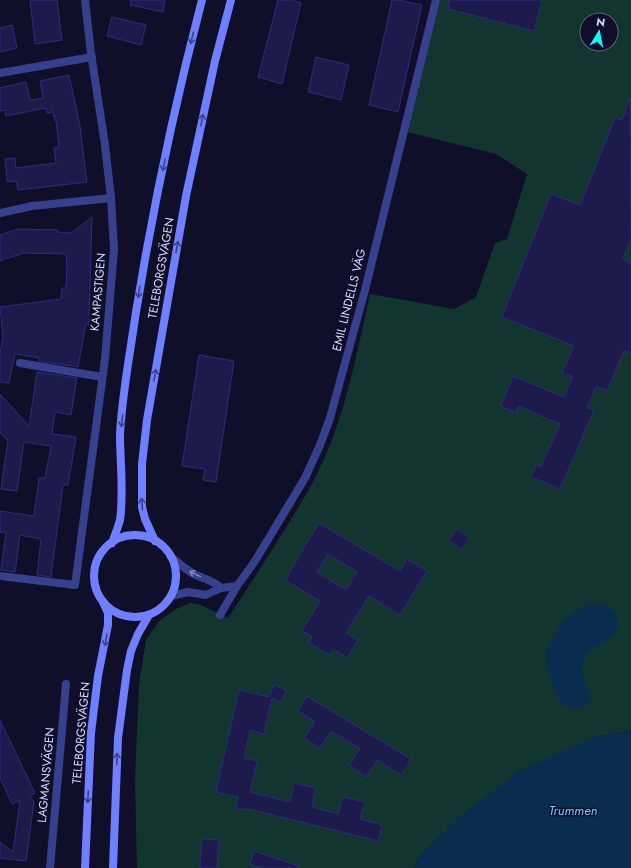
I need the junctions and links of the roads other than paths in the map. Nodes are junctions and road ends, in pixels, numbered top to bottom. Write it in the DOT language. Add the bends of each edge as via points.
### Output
graph roads {
  1 [pos="85,0"];
  2 [pos="202,0"];
  3 [pos="231,0"];
  4 [pos="436,0"];
  5 [pos="92,57"];
  6 [pos="0,73"];
  7 [pos="111,198"];
  8 [pos="0,213"];
  9 [pos="20,363"];
  10 [pos="102,377"];
  11 [pos="155,541"];
  12 [pos="112,543"];
  13 [pos="171,557"];
  14 [pos="0,576"];
  15 [pos="237,586"];
  16 [pos="221,588"];
  17 [pos="171,596"];
  18 [pos="103,602"];
  19 [pos="149,614"];
  20 [pos="220,615"];
  21 [pos="66,684"];
  22 [pos="50,868"];
  23 [pos="85,868"];
  24 [pos="114,868"];
  1 -- 5 [label="street, KAMPASTIGEN"];
  2 -- 12 [label="main road, TELEBORGSVÄGEN, one-way" via="158,191 140,287 120,433 120,520"];
  11 -- 3 [label="main road, TELEBORGSVÄGEN, one-way" via="142,507 142,472 147,420 186,196"];
  4 -- 15 [label="street, EMIL LINDELLS VÄG" via="365,290 330,418 306,478"];
  5 -- 6 [label="street"];
  5 -- 7 [label="street, KAMPASTIGEN"];
  7 -- 8 [label="street" via="32,206"];
  7 -- 10 [label="street, KAMPASTIGEN" via="114,249"];
  9 -- 10 [label="street"];
  10 -- 14 [label="street, KAMPASTIGEN" via="75,586"];
  11 -- 12 [label="main road" via="144,536 133,536"];
  11 -- 13 [label="main road" via="167,550"];
  12 -- 18 [label="main road" via="99,557 95,570 95,585"];
  16 -- 13 [label="street, one-way" via="216,582 193,573"];
  13 -- 17 [label="main road" via="176,577"];
  15 -- 16 [label="street"];
  15 -- 20 [label="street, EMIL LINDELLS VÄG"];
  16 -- 17 [label="street" via="206,595 188,592"];
  17 -- 19 [label="main road" via="158,610"];
  18 -- 19 [label="main road" via="111,609 129,617"];
  18 -- 23 [label="main road, TELEBORGSVÄGEN, one-way" via="108,613 108,625 91,733"];
  24 -- 19 [label="main road, one-way" via="118,738 127,670 131,651"];
  21 -- 22 [label="street, LAGMANSVÄGEN"];
}
